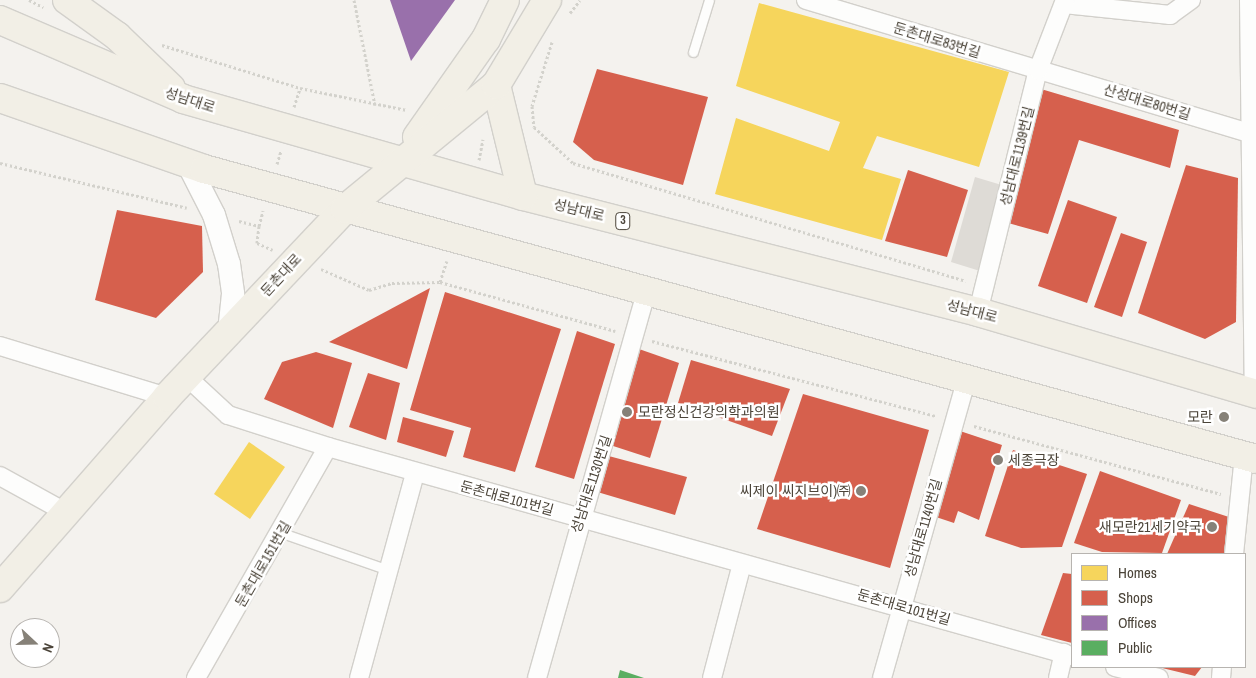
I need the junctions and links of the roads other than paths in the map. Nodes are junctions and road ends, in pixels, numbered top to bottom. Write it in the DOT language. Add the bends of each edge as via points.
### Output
graph roads {
  1 [pos="67,0"];
  2 [pos="505,0"];
  3 [pos="709,0"];
  4 [pos="806,0"];
  5 [pos="1191,0"];
  6 [pos="1249,0"];
  7 [pos="1065,2"];
  8 [pos="838,5"];
  9 [pos="556,10"];
  10 [pos="0,20"];
  11 [pos="693,52"];
  12 [pos="1038,70"];
  13 [pos="496,85"];
  14 [pos="0,98"];
  15 [pos="183,99"];
  16 [pos="1254,134"];
  17 [pos="402,159"];
  18 [pos="188,164"];
  19 [pos="523,196"];
  20 [pos="345,208"];
  21 [pos="647,290"];
  22 [pos="982,299"];
  23 [pos="229,331"];
  24 [pos="0,346"];
  25 [pos="187,377"];
  26 [pos="967,378"];
  27 [pos="1255,394"];
  28 [pos="167,397"];
  29 [pos="328,447"];
  30 [pos="1250,457"];
  31 [pos="415,473"];
  32 [pos="0,476"];
  33 [pos="67,513"];
  34 [pos="579,517"];
  35 [pos="282,533"];
  36 [pos="1234,553"];
  37 [pos="742,564"];
  38 [pos="388,570"];
  39 [pos="0,588"];
  40 [pos="902,605"];
  41 [pos="1068,654"];
  42 [pos="1119,668"];
  43 [pos="196,678"];
  44 [pos="359,678"];
  45 [pos="536,678"];
  46 [pos="712,678"];
  47 [pos="882,678"];
  48 [pos="1058,678"];
  49 [pos="1159,678"];
  1 -- 15 [label="main road" via="117,36"];
  2 -- 17 [label="main road, 둔촌대로" via="486,39"];
  3 -- 11 [label="lane"];
  4 -- 8 [label="street, 둔촌대로83번길"];
  5 -- 7 [label="street, 성남대로1139번길" via="1170,15"];
  6 -- 16 [label="street"];
  7 -- 12 [label="street, 성남대로1139번길"];
  8 -- 12 [label="street, 둔촌대로83번길"];
  9 -- 13 [label="main road, 둔촌대로"];
  10 -- 15 [label="main road, 성남대로 / 3"];
  12 -- 16 [label="street, 산성대로80번길"];
  12 -- 22 [label="street, 성남대로1139번길"];
  13 -- 17 [label="main road, 둔촌대로"];
  13 -- 19 [label="main road"];
  14 -- 18 [label="main road"];
  15 -- 17 [label="main road, 성남대로 / 3"];
  16 -- 27 [label="street"];
  17 -- 19 [label="main road, 성남대로 / 3"];
  17 -- 20 [label="main road, 둔촌대로"];
  18 -- 20 [label="main road"];
  18 -- 23 [label="street" via="214,215 232,284"];
  19 -- 22 [label="main road, 성남대로 / 3"];
  20 -- 21 [label="main road"];
  20 -- 23 [label="main road, 둔촌대로"];
  21 -- 26 [label="main road"];
  21 -- 34 [label="street, 성남대로1130번길" via="604,449"];
  22 -- 27 [label="main road, 성남대로 / 3"];
  23 -- 25 [label="main road, 둔촌대로"];
  24 -- 28 [label="street"];
  25 -- 28 [label="main road, 둔촌대로"];
  25 -- 29 [label="street, 둔촌대로101번길" via="228,415"];
  26 -- 30 [label="main road"];
  26 -- 40 [label="street, 성남대로1140번길"];
  28 -- 33 [label="main road, 둔촌대로"];
  29 -- 31 [label="street, 둔촌대로101번길"];
  29 -- 35 [label="street, 둔촌대로151번길"];
  30 -- 36 [label="street" via="1239,499"];
  31 -- 34 [label="street, 둔촌대로101번길"];
  31 -- 38 [label="street"];
  32 -- 33 [label="street"];
  33 -- 39 [label="main road, 둔촌대로"];
  34 -- 37 [label="street, 둔촌대로101번길"];
  34 -- 45 [label="street, 성남대로1130번길"];
  35 -- 38 [label="lane"];
  35 -- 43 [label="street, 둔촌대로151번길"];
  37 -- 40 [label="street, 둔촌대로101번길"];
  37 -- 46 [label="street"];
  38 -- 44 [label="street"];
  40 -- 41 [label="street, 둔촌대로101번길"];
  40 -- 47 [label="street, 성남대로1140번길"];
  41 -- 48 [label="street, 둔촌대로101번길"];
  42 -- 49 [label="street"];
}
